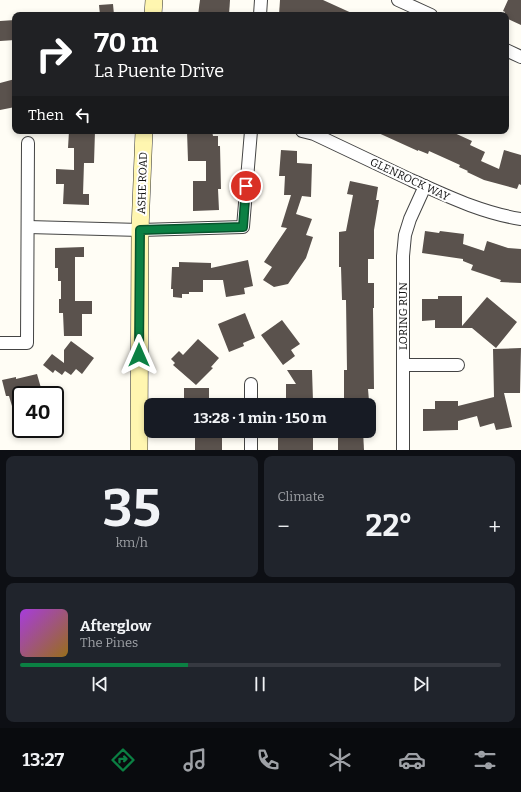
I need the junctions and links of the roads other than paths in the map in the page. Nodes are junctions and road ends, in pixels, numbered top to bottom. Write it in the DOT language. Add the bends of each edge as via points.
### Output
graph roads {
  1 [pos="154,0"];
  2 [pos="261,0"];
  3 [pos="398,0"];
  4 [pos="153,12"];
  5 [pos="260,12"];
  6 [pos="424,12"];
  7 [pos="509,51"];
  8 [pos="521,57"];
  9 [pos="144,134"];
  10 [pos="251,134"];
  11 [pos="314,134"];
  12 [pos="28,144"];
  13 [pos="425,186"];
  14 [pos="521,219"];
  15 [pos="28,227"];
  16 [pos="140,230"];
  17 [pos="0,343"];
  18 [pos="403,365"];
  19 [pos="458,365"];
  20 [pos="251,384"];
  21 [pos="251,398"];
  22 [pos="251,438"];
  23 [pos="139,450"];
  24 [pos="251,450"];
  25 [pos="403,450"];
  1 -- 4 [label="street"];
  2 -- 5 [label="street"];
  3 -- 6 [label="street"];
  7 -- 8 [label="street"];
  9 -- 16 [label="street, ASHE ROAD"];
  10 -- 16 [label="street" via="243,227"];
  11 -- 13 [label="street, GLENROCK WAY"];
  12 -- 15 [label="street"];
  13 -- 14 [label="street, GLENROCK WAY" via="481,210"];
  13 -- 18 [label="street, LORING RUN" via="405,235"];
  15 -- 16 [label="street"];
  15 -- 17 [label="street" via="27,343"];
  16 -- 23 [label="street, ASHE ROAD"];
  18 -- 19 [label="street"];
  18 -- 25 [label="street, LORING RUN"];
  20 -- 21 [label="street"];
  22 -- 24 [label="street"];
}
